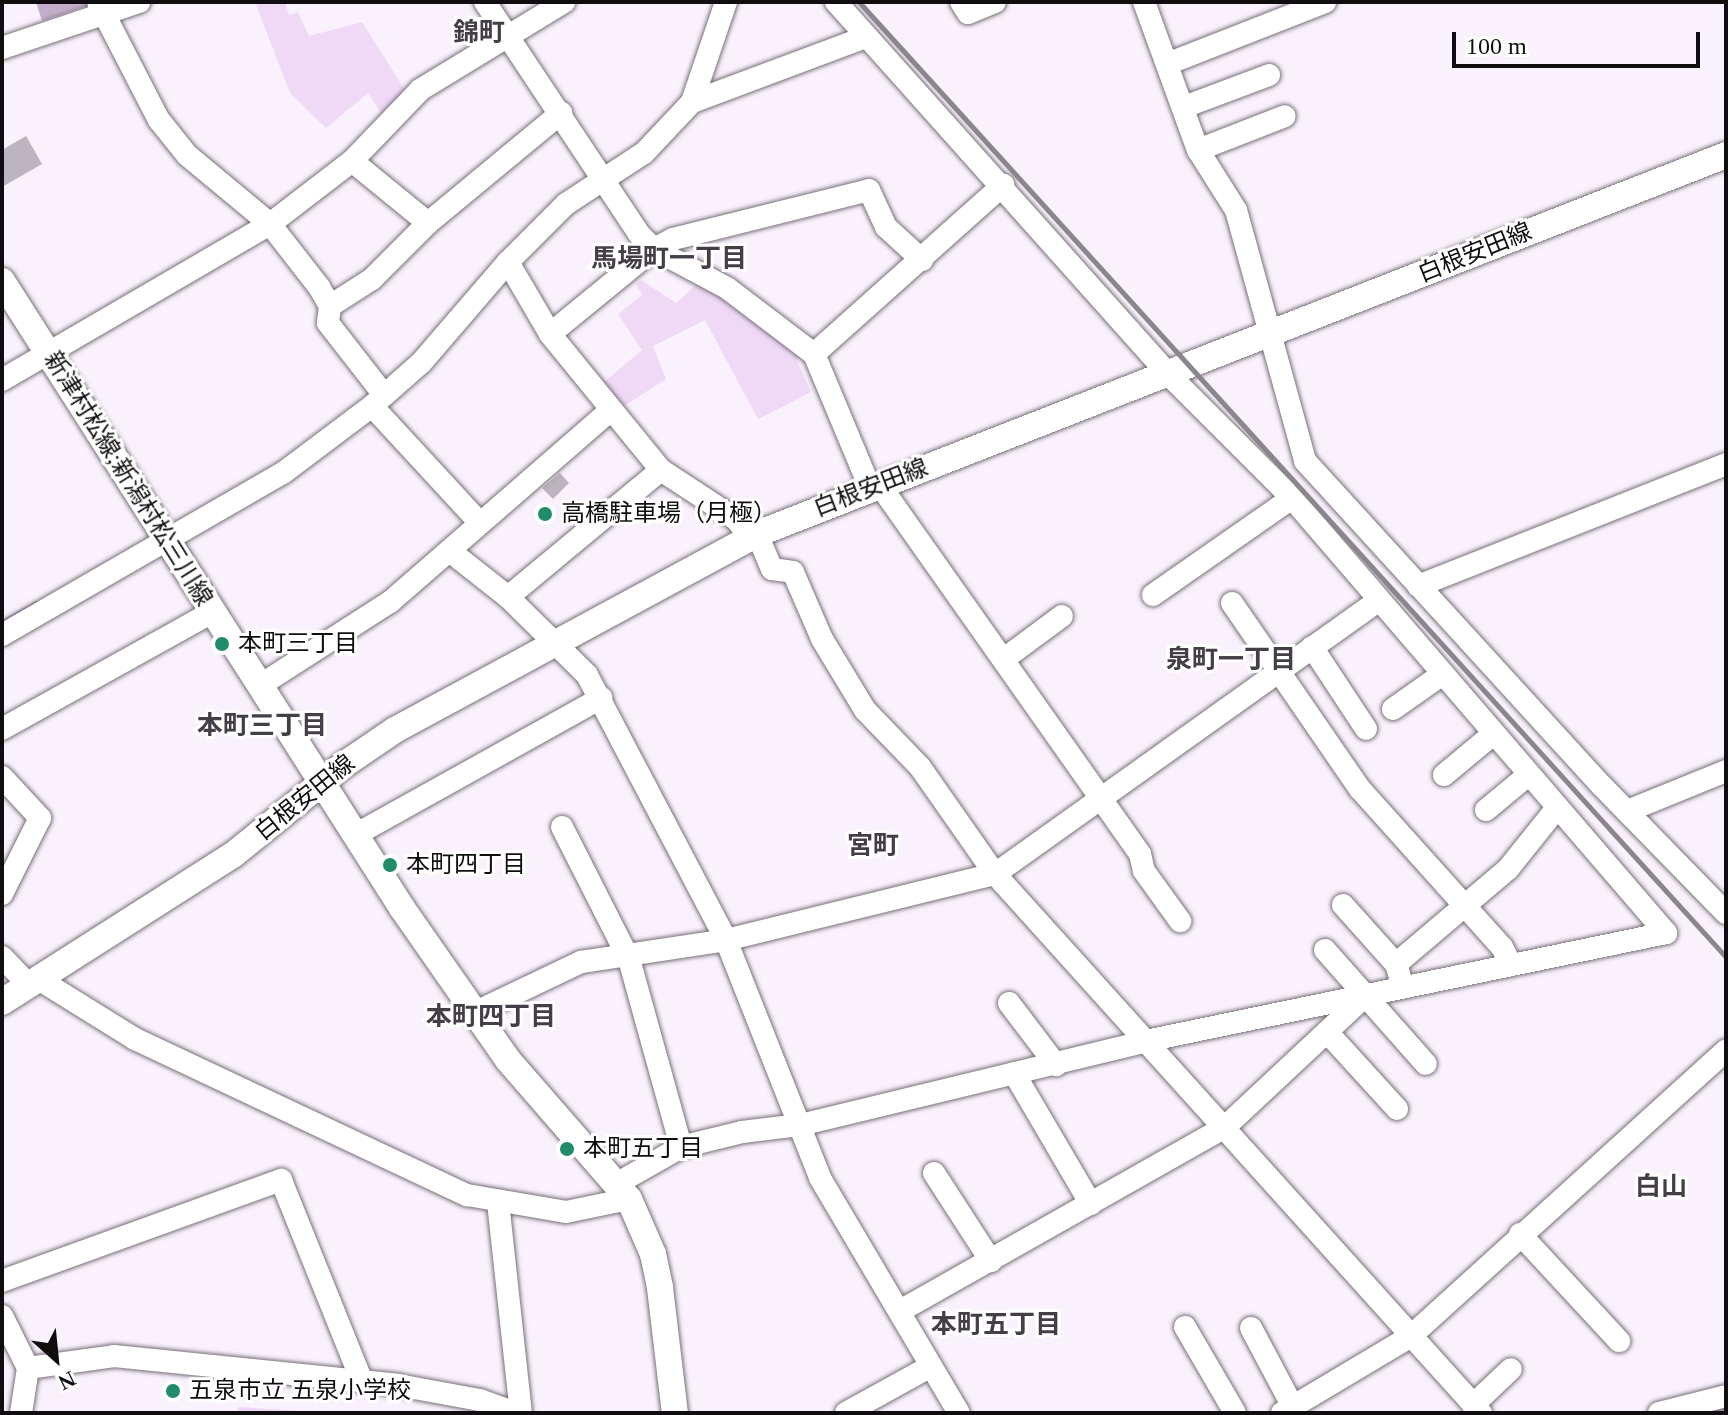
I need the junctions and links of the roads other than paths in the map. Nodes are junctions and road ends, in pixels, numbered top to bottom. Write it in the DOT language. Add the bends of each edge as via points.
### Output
graph roads {
  1 [pos="139,2"];
  2 [pos="485,2"];
  3 [pos="564,2"];
  4 [pos="726,2"];
  5 [pos="836,2"];
  6 [pos="961,2"];
  7 [pos="995,2"];
  8 [pos="1144,2"];
  9 [pos="1325,2"];
  10 [pos="99,9"];
  11 [pos="507,36"];
  12 [pos="866,37"];
  13 [pos="2,48"];
  14 [pos="1167,64"];
  15 [pos="1269,75"];
  16 [pos="692,102"];
  17 [pos="1184,107"];
  18 [pos="561,113"];
  19 [pos="1285,116"];
  20 [pos="1198,150"];
  21 [pos="1726,155"];
  22 [pos="352,161"];
  23 [pos="606,182"];
  24 [pos="1003,185"];
  25 [pos="428,223"];
  26 [pos="270,224"];
  27 [pos="654,249"];
  28 [pos="922,260"];
  29 [pos="508,262"];
  30 [pos="2,281"];
  31 [pos="330,306"];
  32 [pos="550,334"];
  33 [pos="1269,334"];
  34 [pos="814,354"];
  35 [pos="49,355"];
  36 [pos="1170,376"];
  37 [pos="2,380"];
  38 [pos="378,400"];
  39 [pos="611,410"];
  40 [pos="1726,464"];
  41 [pos="661,470"];
  42 [pos="874,486"];
  43 [pos="1292,498"];
  44 [pos="480,523"];
  45 [pos="754,536"];
  46 [pos="167,539"];
  47 [pos="451,552"];
  48 [pos="1418,586"];
  49 [pos="1153,595"];
  50 [pos="508,597"];
  51 [pos="1378,601"];
  52 [pos="1232,603"];
  53 [pos="212,612"];
  54 [pos="1062,616"];
  55 [pos="2,635"];
  56 [pos="558,642"];
  57 [pos="1312,647"];
  58 [pos="1004,659"];
  59 [pos="1279,671"];
  60 [pos="1441,675"];
  61 [pos="259,686"];
  62 [pos="601,698"];
  63 [pos="1393,709"];
  64 [pos="2,729"];
  65 [pos="1366,729"];
  66 [pos="1492,735"];
  67 [pos="1726,771"];
  68 [pos="1444,775"];
  69 [pos="1527,776"];
  70 [pos="2,777"];
  71 [pos="321,783"];
  72 [pos="1099,798"];
  73 [pos="1556,809"];
  74 [pos="1486,810"];
  75 [pos="1630,810"];
  76 [pos="562,827"];
  77 [pos="355,835"];
  78 [pos="995,874"];
  79 [pos="2,894"];
  80 [pos="1464,904"];
  81 [pos="1343,905"];
  82 [pos="1726,912"];
  83 [pos="1180,921"];
  84 [pos="726,940"];
  85 [pos="1325,950"];
  86 [pos="2,957"];
  87 [pos="629,959"];
  88 [pos="1396,964"];
  89 [pos="1511,965"];
  90 [pos="35,983"];
  91 [pos="1403,989"];
  92 [pos="1364,997"];
  93 [pos="2,1002"];
  94 [pos="1009,1003"];
  95 [pos="474,1013"];
  96 [pos="1327,1032"];
  97 [pos="1146,1041"];
  98 [pos="1722,1060"];
  99 [pos="1426,1064"];
  100 [pos="1056,1065"];
  101 [pos="1014,1073"];
  102 [pos="1397,1109"];
  103 [pos="800,1125"];
  104 [pos="1224,1128"];
  105 [pos="681,1147"];
  106 [pos="934,1173"];
  107 [pos="624,1191"];
  108 [pos="498,1202"];
  109 [pos="1091,1204"];
  110 [pos="1520,1234"];
  111 [pos="991,1261"];
  112 [pos="2,1281"];
  113 [pos="900,1311"];
  114 [pos="2,1316"];
  115 [pos="1185,1327"];
  116 [pos="1251,1328"];
  117 [pos="1411,1336"];
  118 [pos="1619,1341"];
  119 [pos="931,1366"];
  120 [pos="28,1368"];
  121 [pos="1511,1369"];
  122 [pos="362,1381"];
  123 [pos="1726,1396"];
  124 [pos="1477,1409"];
  125 [pos="1288,1410"];
  126 [pos="21,1413"];
  127 [pos="518,1413"];
  128 [pos="675,1413"];
  129 [pos="846,1413"];
  130 [pos="959,1413"];
  131 [pos="1235,1413"];
  132 [pos="1659,1413"];
  1 -- 10 [label="street"];
  2 -- 11 [label="street"];
  3 -- 11 [label="street"];
  4 -- 16 [label="street"];
  5 -- 12 [label="street"];
  6 -- 7 [label="street" via="968,13"];
  8 -- 14 [label="street"];
  9 -- 14 [label="street"];
  10 -- 13 [label="street"];
  10 -- 26 [label="street" via="159,120 187,155"];
  11 -- 18 [label="street"];
  11 -- 22 [label="street" via="420,90"];
  12 -- 16 [label="street"];
  12 -- 24 [label="street"];
  14 -- 17 [label="street"];
  15 -- 17 [label="street"];
  16 -- 23 [label="street" via="644,153"];
  17 -- 20 [label="street"];
  18 -- 23 [label="street"];
  18 -- 25 [label="street"];
  19 -- 20 [label="street"];
  20 -- 33 [label="street" via="1236,210"];
  21 -- 33 [label="main road, 白根安田線"];
  22 -- 25 [label="street"];
  22 -- 26 [label="street"];
  23 -- 27 [label="street" via="621,213"];
  23 -- 29 [label="street" via="566,204"];
  24 -- 28 [label="street"];
  24 -- 36 [label="street"];
  25 -- 31 [label="street" via="372,279"];
  26 -- 31 [label="street"];
  26 -- 35 [label="street"];
  27 -- 28 [label="street" via="713,228 869,190 886,227"];
  27 -- 32 [label="street"];
  27 -- 34 [label="street" via="727,288"];
  28 -- 34 [label="street"];
  29 -- 32 [label="street"];
  29 -- 38 [label="street" via="421,363"];
  30 -- 35 [label="main road, 新津村松線;新潟村松三川線"];
  31 -- 38 [label="street" via="328,323"];
  32 -- 39 [label="street"];
  33 -- 36 [label="main road, 白根安田線"];
  33 -- 48 [label="street" via="1305,461"];
  34 -- 42 [label="street"];
  35 -- 37 [label="street"];
  35 -- 46 [label="main road, 新津村松線;新潟村松三川線"];
  36 -- 42 [label="main road, 白根安田線"];
  36 -- 43 [label="street"];
  38 -- 44 [label="street"];
  38 -- 46 [label="street" via="283,473"];
  39 -- 41 [label="street"];
  39 -- 44 [label="street"];
  40 -- 48 [label="street"];
  41 -- 45 [label="street"];
  41 -- 50 [label="street"];
  42 -- 45 [label="main road, 白根安田線"];
  42 -- 58 [label="street"];
  43 -- 49 [label="street"];
  43 -- 51 [label="street"];
  44 -- 47 [label="street"];
  45 -- 56 [label="main road, 白根安田線"];
  45 -- 78 [label="street" via="772,569 793,572 822,639 865,710 920,767"];
  46 -- 53 [label="main road, 新津村松線;新潟村松三川線"];
  46 -- 55 [label="street"];
  47 -- 50 [label="street"];
  47 -- 61 [label="street" via="390,602"];
  48 -- 75 [label="street"];
  50 -- 56 [label="street"];
  51 -- 57 [label="street"];
  51 -- 60 [label="street"];
  52 -- 59 [label="street"];
  53 -- 61 [label="main road, 新津村松線;新潟村松三川線"];
  53 -- 64 [label="street"];
  54 -- 58 [label="street"];
  56 -- 62 [label="street"];
  56 -- 71 [label="main road, 白根安田線" via="395,730"];
  57 -- 59 [label="street"];
  57 -- 65 [label="street"];
  58 -- 72 [label="street"];
  59 -- 72 [label="street"];
  59 -- 80 [label="street" via="1360,789"];
  60 -- 63 [label="street"];
  60 -- 66 [label="street"];
  61 -- 71 [label="main road, 新津村松線;新潟村松三川線"];
  62 -- 77 [label="street"];
  62 -- 84 [label="street"];
  66 -- 68 [label="street"];
  66 -- 69 [label="street"];
  67 -- 75 [label="street"];
  69 -- 73 [label="street"];
  69 -- 74 [label="street"];
  70 -- 79 [label="street" via="40,818"];
  71 -- 77 [label="main road, 新津村松線;新潟村松三川線"];
  71 -- 90 [label="main road, 白根安田線" via="233,855"];
  72 -- 78 [label="street"];
  72 -- 83 [label="street"];
  73 -- 80 [label="street" via="1508,869"];
  73 -- 89 [label="street" via="1666,933"];
  75 -- 82 [label="street"];
  76 -- 87 [label="street"];
  77 -- 95 [label="main road, 新津村松線;新潟村松三川線"];
  78 -- 84 [label="street"];
  78 -- 97 [label="street"];
  80 -- 88 [label="street"];
  80 -- 89 [label="street"];
  81 -- 88 [label="street"];
  84 -- 87 [label="street"];
  84 -- 103 [label="street"];
  85 -- 92 [label="street"];
  86 -- 90 [label="street"];
  87 -- 95 [label="street" via="581,962"];
  87 -- 105 [label="street"];
  88 -- 91 [label="street"];
  89 -- 91 [label="street"];
  90 -- 93 [label="main road, 白根安田線"];
  90 -- 108 [label="street" via="135,1039 467,1195"];
  91 -- 92 [label="street"];
  92 -- 96 [label="street"];
  92 -- 97 [label="street"];
  92 -- 99 [label="street"];
  94 -- 100 [label="street"];
  95 -- 107 [label="main road, 新津村松線;新潟村松三川線"];
  96 -- 102 [label="street"];
  96 -- 104 [label="street"];
  97 -- 100 [label="street"];
  97 -- 104 [label="street"];
  98 -- 110 [label="street"];
  100 -- 101 [label="street"];
  101 -- 103 [label="street"];
  101 -- 109 [label="street"];
  103 -- 105 [label="street"];
  103 -- 113 [label="street" via="820,1178"];
  104 -- 109 [label="street"];
  104 -- 117 [label="street"];
  105 -- 107 [label="street"];
  106 -- 111 [label="street"];
  107 -- 108 [label="street" via="566,1212"];
  107 -- 128 [label="main road, 新津村松線;新潟村松三川線" via="660,1288"];
  108 -- 127 [label="street"];
  109 -- 111 [label="street"];
  110 -- 117 [label="street"];
  110 -- 118 [label="street"];
  111 -- 113 [label="street"];
  112 -- 122 [label="street" via="281,1180"];
  113 -- 119 [label="street"];
  114 -- 120 [label="street"];
  115 -- 131 [label="street"];
  116 -- 125 [label="street"];
  117 -- 124 [label="street"];
  117 -- 125 [label="street"];
  119 -- 129 [label="street"];
  119 -- 130 [label="street"];
  120 -- 122 [label="street" via="114,1356"];
  120 -- 126 [label="street"];
  121 -- 124 [label="street"];
  122 -- 127 [label="street" via="480,1400"];
  123 -- 132 [label="street"];
}
